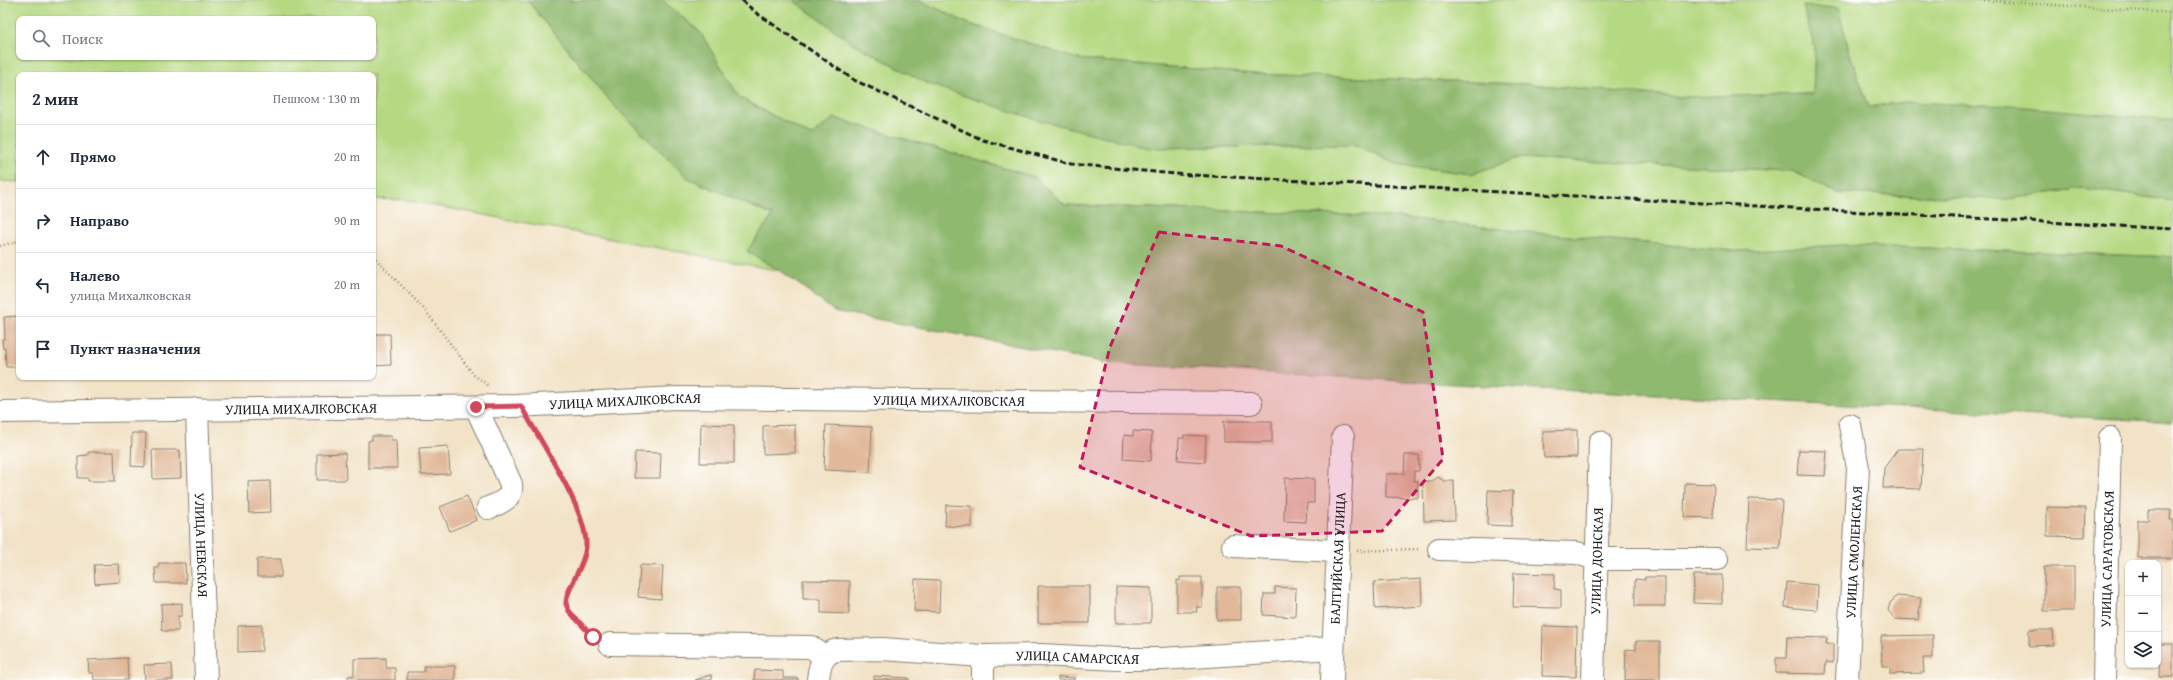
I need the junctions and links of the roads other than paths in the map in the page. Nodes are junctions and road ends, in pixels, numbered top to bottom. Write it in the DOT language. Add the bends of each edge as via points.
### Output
graph roads {
  1 [pos="1251,403"];
  2 [pos="476,407"];
  3 [pos="197,409"];
  4 [pos="0,412"];
  5 [pos="1850,425"];
  6 [pos="1343,437"];
  7 [pos="2110,438"];
  8 [pos="1600,442"];
  9 [pos="488,508"];
  10 [pos="1233,546"];
  11 [pos="1432,549"];
  12 [pos="1337,551"];
  13 [pos="1596,559"];
  14 [pos="1717,559"];
  15 [pos="610,644"];
  16 [pos="1332,648"];
  17 [pos="983,656"];
  18 [pos="825,658"];
  19 [pos="206,680"];
  20 [pos="818,680"];
  21 [pos="983,680"];
  22 [pos="1332,680"];
  23 [pos="1593,680"];
  24 [pos="1848,680"];
  25 [pos="2104,680"];
  1 -- 2 [label="street, УЛИЦА МИХАЛКОВСКАЯ" via="677,398"];
  2 -- 3 [label="street, УЛИЦА МИХАЛКОВСКАЯ"];
  2 -- 9 [label="street" via="511,484 507,498"];
  3 -- 4 [label="street, УЛИЦА МИХАЛКОВСКАЯ"];
  3 -- 19 [label="street, УЛИЦА НЕВСКАЯ"];
  5 -- 24 [label="street, УЛИЦА СМОЛЕНСКАЯ" via="1858,468"];
  6 -- 12 [label="street, БАЛТИЙСКАЯ УЛИЦА"];
  7 -- 25 [label="street, УЛИЦА САРАТОВСКАЯ"];
  8 -- 13 [label="street, УЛИЦА ДОНСКАЯ"];
  10 -- 12 [label="street"];
  11 -- 13 [label="street" via="1577,553"];
  12 -- 16 [label="street, БАЛТИЙСКАЯ УЛИЦА"];
  13 -- 14 [label="street"];
  13 -- 23 [label="street, УЛИЦА ДОНСКАЯ"];
  15 -- 18 [label="street" via="811,647"];
  16 -- 17 [label="street, УЛИЦА САМАРСКАЯ" via="1162,659"];
  16 -- 22 [label="street, БАЛТИЙСКАЯ УЛИЦА"];
  17 -- 18 [label="street, УЛИЦА САМАРСКАЯ" via="882,649 837,650"];
  17 -- 21 [label="street"];
  18 -- 20 [label="street" via="820,664"];
}
